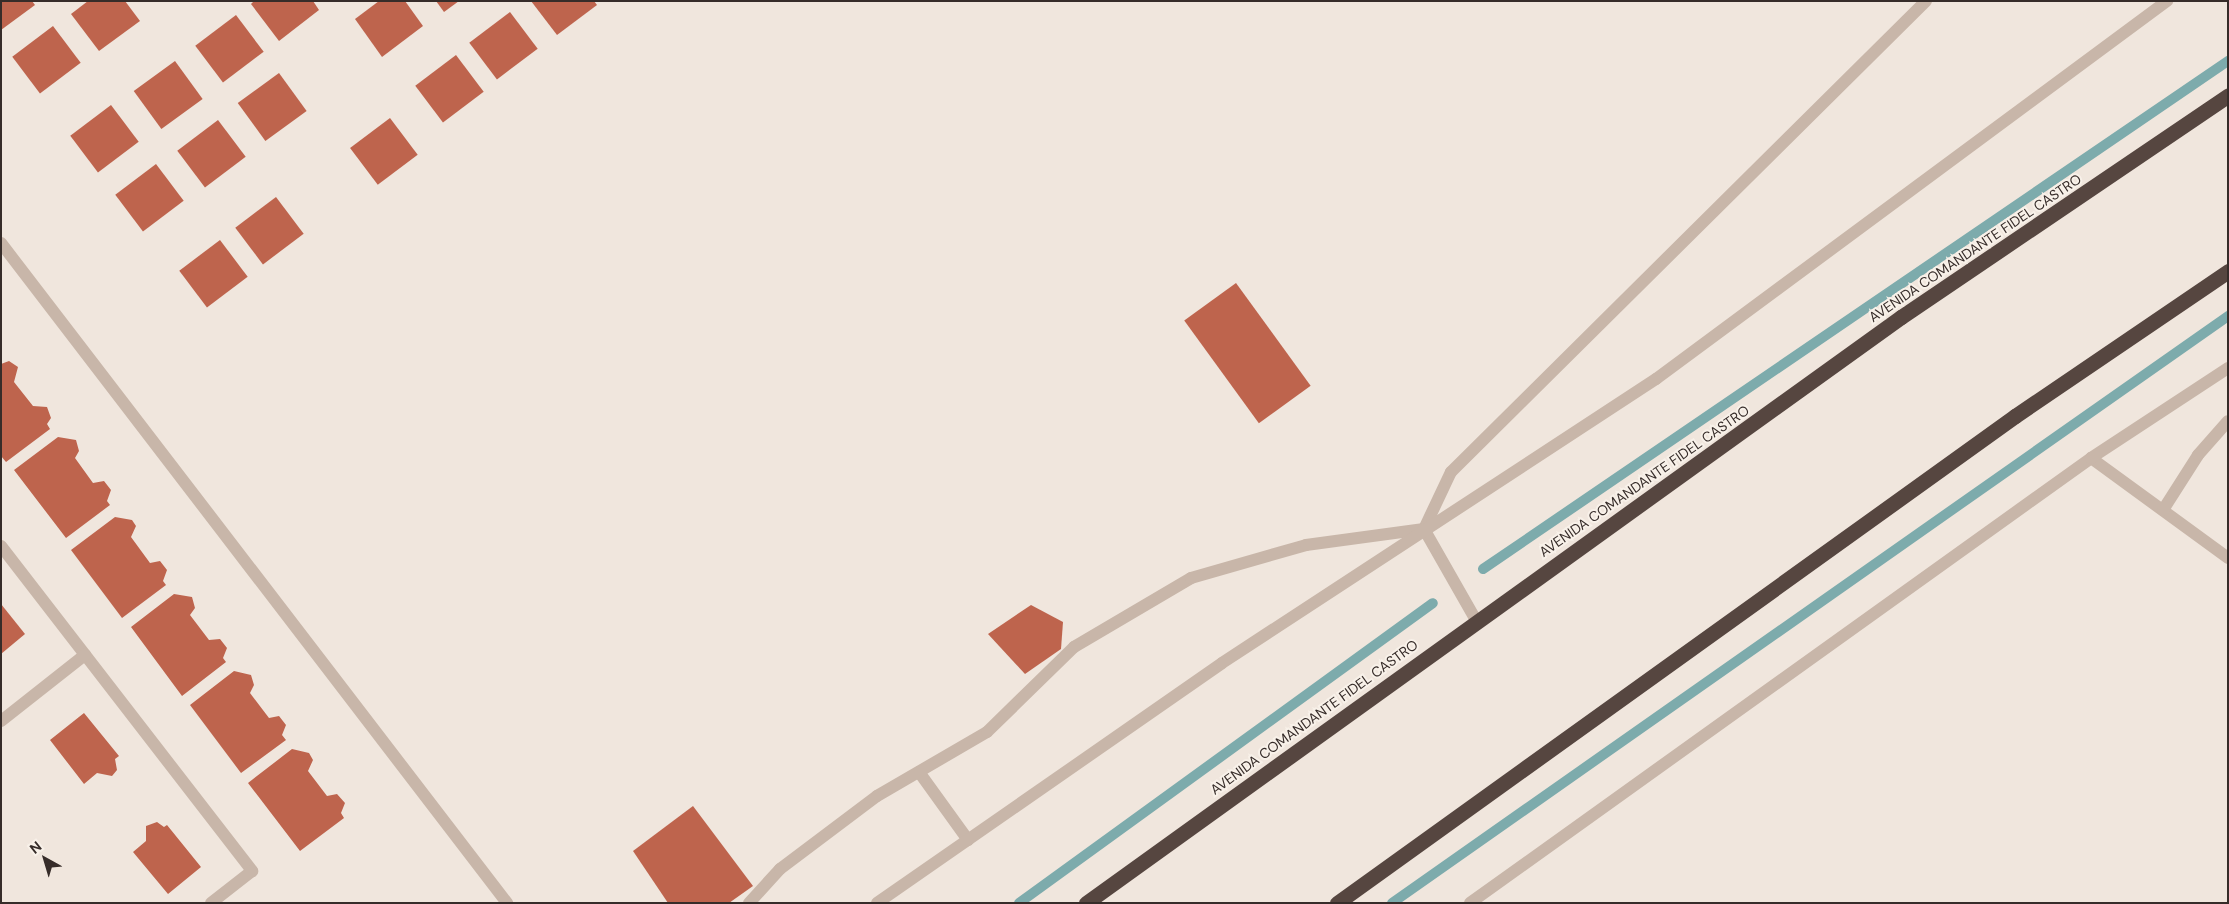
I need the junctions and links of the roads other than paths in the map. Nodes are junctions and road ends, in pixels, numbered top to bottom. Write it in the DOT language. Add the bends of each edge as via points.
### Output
graph roads {
  1 [pos="1926,1"];
  2 [pos="2167,1"];
  3 [pos="2228,96"];
  4 [pos="1,243"];
  5 [pos="2228,271"];
  6 [pos="2228,368"];
  7 [pos="2228,421"];
  8 [pos="2091,458"];
  9 [pos="2163,510"];
  10 [pos="1424,529"];
  11 [pos="1,546"];
  12 [pos="2228,558"];
  13 [pos="1476,620"];
  14 [pos="85,655"];
  15 [pos="1,721"];
  16 [pos="919,772"];
  17 [pos="968,840"];
  18 [pos="212,903"];
  19 [pos="507,903"];
  20 [pos="749,903"];
  21 [pos="877,903"];
  22 [pos="1086,903"];
  23 [pos="1337,903"];
  24 [pos="1470,903"];
  1 -- 10 [label="street" via="1451,472"];
  2 -- 10 [label="street" via="1656,379"];
  3 -- 13 [label="highway, AVENIDA COMANDANTE FIDEL CASTRO" via="1901,317"];
  4 -- 19 [label="street"];
  5 -- 23 [label="highway" via="2015,416"];
  6 -- 8 [label="street"];
  7 -- 9 [label="street" via="2198,455"];
  8 -- 9 [label="street"];
  8 -- 24 [label="street"];
  9 -- 12 [label="street"];
  10 -- 13 [label="street"];
  10 -- 16 [label="street" via="1306,545 1192,578 1074,646 987,732"];
  10 -- 17 [label="street" via="1222,663"];
  11 -- 14 [label="street"];
  13 -- 22 [label="highway, AVENIDA COMANDANTE FIDEL CASTRO"];
  14 -- 15 [label="street"];
  14 -- 18 [label="street" via="252,871"];
  16 -- 17 [label="street"];
  16 -- 20 [label="street" via="877,796 780,869"];
  17 -- 21 [label="street"];
}
